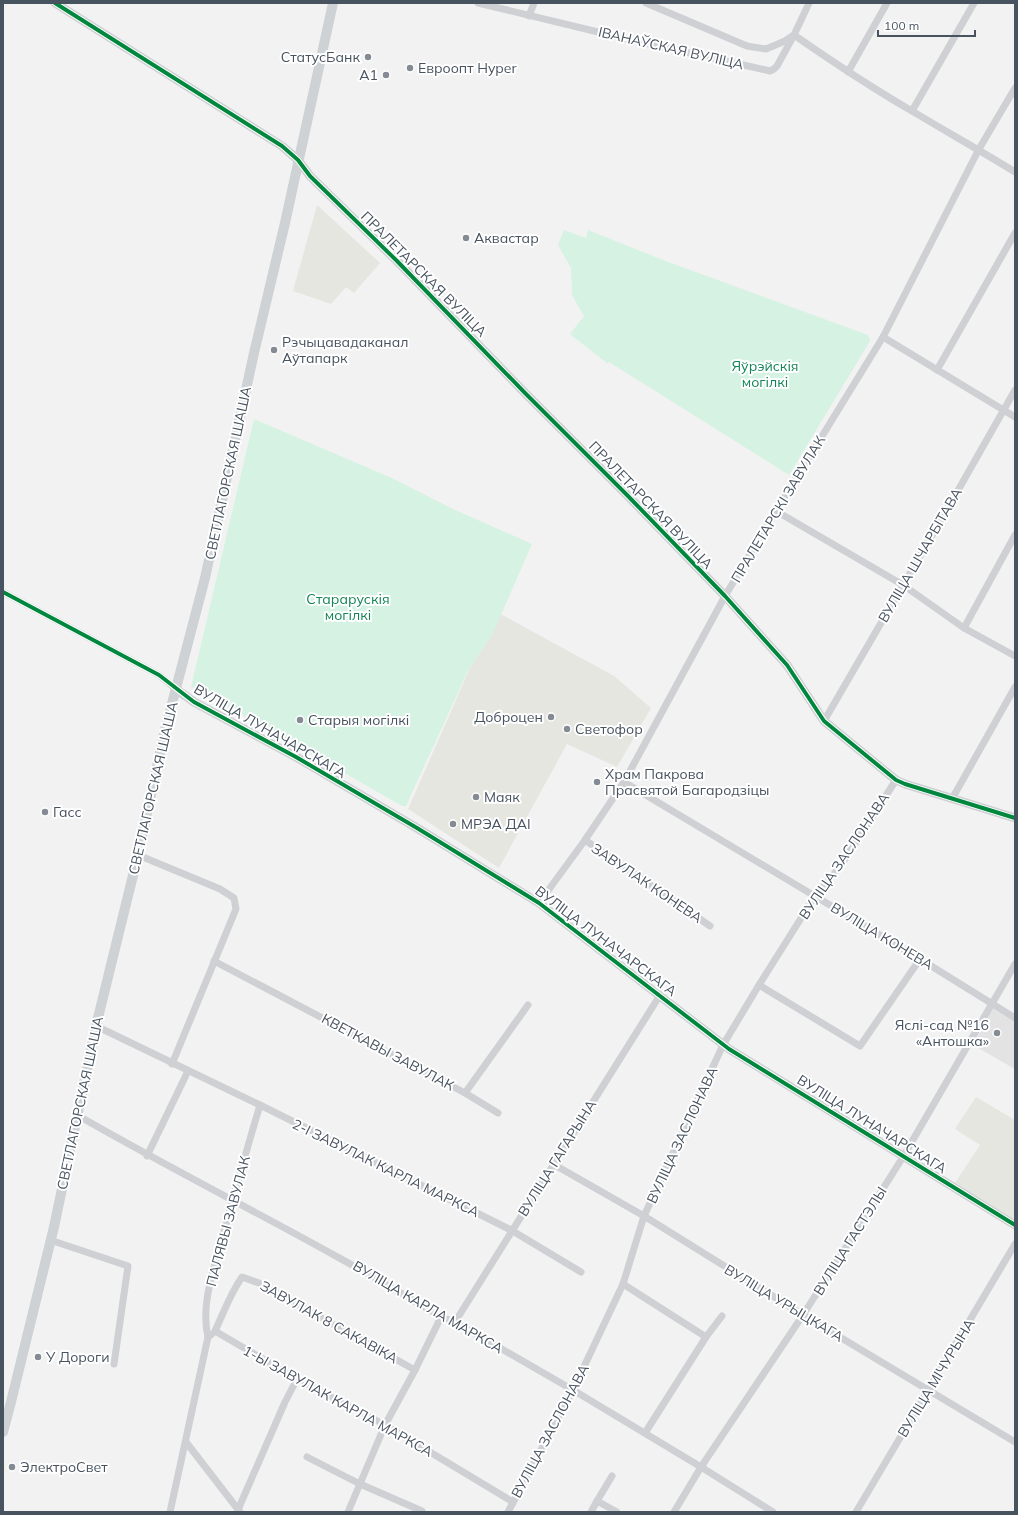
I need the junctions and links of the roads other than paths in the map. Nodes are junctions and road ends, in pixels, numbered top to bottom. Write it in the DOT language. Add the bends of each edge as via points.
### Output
graph roads {
  1 [pos="55,3"];
  2 [pos="333,3"];
  3 [pos="478,3"];
  4 [pos="534,3"];
  5 [pos="646,3"];
  6 [pos="809,3"];
  7 [pos="887,3"];
  8 [pos="974,3"];
  9 [pos="529,16"];
  10 [pos="794,36"];
  11 [pos="848,72"];
  12 [pos="1015,88"];
  13 [pos="912,111"];
  14 [pos="979,149"];
  15 [pos="298,160"];
  16 [pos="1015,172"];
  17 [pos="1015,233"];
  18 [pos="883,337"];
  19 [pos="937,370"];
  20 [pos="1015,390"];
  21 [pos="1003,410"];
  22 [pos="1015,417"];
  23 [pos="776,511"];
  24 [pos="1015,535"];
  25 [pos="903,585"];
  26 [pos="3,592"];
  27 [pos="725,596"];
  28 [pos="964,628"];
  29 [pos="1015,656"];
  30 [pos="1015,686"];
  31 [pos="176,689"];
  32 [pos="824,721"];
  33 [pos="896,780"];
  34 [pos="624,782"];
  35 [pos="952,799"];
  36 [pos="1015,818"];
  37 [pos="584,840"];
  38 [pos="138,855"];
  39 [pos="815,896"];
  40 [pos="539,903"];
  41 [pos="710,926"];
  42 [pos="920,959"];
  43 [pos="214,961"];
  44 [pos="1015,964"];
  45 [pos="759,985"];
  46 [pos="660,995"];
  47 [pos="528,1004"];
  48 [pos="992,1004"];
  49 [pos="1015,1018"];
  50 [pos="96,1026"];
  51 [pos="723,1045"];
  52 [pos="172,1064"];
  53 [pos="188,1071"];
  54 [pos="465,1093"];
  55 [pos="260,1105"];
  56 [pos="498,1113"];
  57 [pos="77,1115"];
  58 [pos="147,1156"];
  59 [pos="903,1157"];
  60 [pos="553,1164"];
  61 [pos="233,1200"];
  62 [pos="644,1216"];
  63 [pos="1015,1225"];
  64 [pos="511,1230"];
  65 [pos="50,1240"];
  66 [pos="1015,1244"];
  67 [pos="581,1272"];
  68 [pos="623,1284"];
  69 [pos="803,1315"];
  70 [pos="722,1316"];
  71 [pos="441,1317"];
  72 [pos="455,1322"];
  73 [pos="215,1331"];
  74 [pos="706,1336"];
  75 [pos="208,1337"];
  76 [pos="114,1364"];
  77 [pos="415,1370"];
  78 [pos="297,1379"];
  79 [pos="573,1390"];
  80 [pos="929,1390"];
  81 [pos="385,1426"];
  82 [pos="3,1432"];
  83 [pos="645,1434"];
  84 [pos="186,1442"];
  85 [pos="1015,1442"];
  86 [pos="307,1457"];
  87 [pos="701,1467"];
  88 [pos="612,1476"];
  89 [pos="360,1484"];
  90 [pos="597,1501"];
  91 [pos="513,1502"];
  92 [pos="764,1509"];
  93 [pos="238,1511"];
  94 [pos="170,1512"];
  95 [pos="348,1512"];
  96 [pos="421,1512"];
  97 [pos="508,1512"];
  98 [pos="591,1512"];
  99 [pos="617,1512"];
  100 [pos="674,1512"];
  101 [pos="773,1512"];
  102 [pos="856,1512"];
  1 -- 15 [label="street, ПРАЛЕТАРСКАЯ ВУЛІЦА" via="282,146"];
  2 -- 15 [label="main road, СВЕТЛАГОРСКАЯ ШАША"];
  3 -- 9 [label="street, ІВАНАЎСКАЯ ВУЛІЦА"];
  4 -- 9 [label="street"];
  5 -- 10 [label="street, ІВАНАЎСКАЯ ВУЛІЦА" via="747,46 766,49"];
  6 -- 10 [label="street"];
  7 -- 11 [label="street"];
  8 -- 13 [label="street"];
  9 -- 10 [label="street, ІВАНАЎСКАЯ ВУЛІЦА" via="770,70 777,66"];
  10 -- 11 [label="street"];
  11 -- 13 [label="street"];
  12 -- 14 [label="street, ПРАЛЕТАРСКІ ЗАВУЛАК"];
  13 -- 14 [label="street"];
  14 -- 16 [label="street"];
  14 -- 18 [label="street, ПРАЛЕТАРСКІ ЗАВУЛАК"];
  15 -- 27 [label="street, ПРАЛЕТАРСКАЯ ВУЛІЦА" via="310,176 397,261"];
  15 -- 31 [label="main road, СВЕТЛАГОРСКАЯ ШАША" via="205,578"];
  17 -- 19 [label="street"];
  18 -- 19 [label="street"];
  18 -- 23 [label="street, ПРАЛЕТАРСКІ ЗАВУЛАК"];
  19 -- 21 [label="street"];
  20 -- 21 [label="street, ВУЛІЦА ШЧАРБІТАВА"];
  21 -- 22 [label="street"];
  21 -- 25 [label="street, ВУЛІЦА ШЧАРБІТАВА"];
  23 -- 25 [label="street"];
  23 -- 27 [label="street, ПРАЛЕТАРСКІ ЗАВУЛАК"];
  24 -- 28 [label="street"];
  25 -- 28 [label="street"];
  25 -- 32 [label="street, ВУЛІЦА ШЧАРБІТАВА"];
  26 -- 31 [label="street" via="159,675"];
  27 -- 32 [label="street, ПРАЛЕТАРСКАЯ ВУЛІЦА" via="787,665"];
  27 -- 34 [label="street, ПРАЛЕТАРСКІ ЗАВУЛАК"];
  28 -- 29 [label="street"];
  30 -- 35 [label="street"];
  31 -- 38 [label="main road, СВЕТЛАГОРСКАЯ ШАША"];
  31 -- 40 [label="street, ВУЛІЦА ЛУНАЧАРСКАГА" via="194,702 417,828"];
  32 -- 33 [label="street, ПРАЛЕТАРСКАЯ ВУЛІЦА"];
  33 -- 35 [label="street, ПРАЛЕТАРСКАЯ ВУЛІЦА"];
  33 -- 39 [label="street, ВУЛІЦА ЗАСЛОНАВА" via="839,868"];
  34 -- 37 [label="street, ПРАЛЕТАРСКІ ЗАВУЛАК"];
  34 -- 39 [label="street, ВУЛІЦА КОНЕВА"];
  35 -- 36 [label="street, ПРАЛЕТАРСКАЯ ВУЛІЦА"];
  37 -- 40 [label="street, ПРАЛЕТАРСКІ ЗАВУЛАК"];
  37 -- 41 [label="street, ЗАВУЛАК КОНЕВА"];
  38 -- 43 [label="street" via="220,889 234,898 236,909"];
  38 -- 50 [label="main road, СВЕТЛАГОРСКАЯ ШАША"];
  39 -- 42 [label="street, ВУЛІЦА КОНЕВА"];
  39 -- 45 [label="street, ВУЛІЦА ЗАСЛОНАВА"];
  40 -- 46 [label="street, ВУЛІЦА ЛУНАЧАРСКАГА"];
  42 -- 45 [label="street" via="860,1046"];
  42 -- 48 [label="street, ВУЛІЦА КОНЕВА"];
  43 -- 52 [label="street"];
  43 -- 54 [label="street, КВЕТКАВЫ ЗАВУЛАК"];
  44 -- 48 [label="street, ВУЛІЦА ГАСТЭЛЫ"];
  45 -- 51 [label="street, ВУЛІЦА ЗАСЛОНАВА"];
  46 -- 51 [label="street, ВУЛІЦА ЛУНАЧАРСКАГА"];
  46 -- 60 [label="street, ВУЛІЦА ГАГАРЫНА"];
  47 -- 54 [label="street, КВЕТКАВЫ ЗАВУЛАК"];
  48 -- 49 [label="street, ВУЛІЦА КОНЕВА"];
  48 -- 59 [label="street, ВУЛІЦА ГАСТЭЛЫ"];
  50 -- 52 [label="street, 2-І ЗАВУЛАК КАРЛА МАРКСА"];
  50 -- 57 [label="main road, СВЕТЛАГОРСКАЯ ШАША"];
  51 -- 59 [label="street, ВУЛІЦА ЛУНАЧАРСКАГА"];
  51 -- 62 [label="street, ВУЛІЦА ЗАСЛОНАВА"];
  52 -- 53 [label="street, 2-І ЗАВУЛАК КАРЛА МАРКСА"];
  53 -- 55 [label="street, 2-І ЗАВУЛАК КАРЛА МАРКСА"];
  53 -- 58 [label="street"];
  54 -- 56 [label="street"];
  55 -- 61 [label="street, ПАЛЯВЫ ЗАВУЛАК"];
  55 -- 64 [label="street, 2-І ЗАВУЛАК КАРЛА МАРКСА"];
  57 -- 58 [label="street, ВУЛІЦА КАРЛА МАРКСА"];
  57 -- 65 [label="main road, СВЕТЛАГОРСКАЯ ШАША"];
  58 -- 61 [label="street, ВУЛІЦА КАРЛА МАРКСА"];
  59 -- 63 [label="street, ВУЛІЦА ЛУНАЧАРСКАГА"];
  59 -- 69 [label="street, ВУЛІЦА ГАСТЭЛЫ"];
  60 -- 62 [label="street, ВУЛІЦА УРЫЦКАГА"];
  60 -- 64 [label="street, ВУЛІЦА ГАГАРЫНА"];
  61 -- 71 [label="street, ВУЛІЦА КАРЛА МАРКСА" via="352,1264"];
  61 -- 75 [label="street, ПАЛЯВЫ ЗАВУЛАК" via="206,1303 205,1324"];
  62 -- 68 [label="street, ВУЛІЦА ЗАСЛОНАВА"];
  62 -- 69 [label="street, ВУЛІЦА УРЫЦКАГА"];
  64 -- 67 [label="street, 2-І ЗАВУЛАК КАРЛА МАРКСА"];
  64 -- 72 [label="street, ВУЛІЦА ГАГАРЫНА"];
  65 -- 76 [label="street" via="128,1266"];
  65 -- 82 [label="main road, СВЕТЛАГОРСКАЯ ШАША"];
  66 -- 80 [label="street, ВУЛІЦА МІЧУРЫНА"];
  68 -- 74 [label="street"];
  68 -- 79 [label="street, ВУЛІЦА ЗАСЛОНАВА"];
  69 -- 80 [label="street, ВУЛІЦА УРЫЦКАГА"];
  69 -- 87 [label="street, ВУЛІЦА ГАСТЭЛЫ"];
  70 -- 74 [label="street"];
  71 -- 72 [label="street, ВУЛІЦА КАРЛА МАРКСА"];
  71 -- 77 [label="street"];
  72 -- 79 [label="street, ВУЛІЦА КАРЛА МАРКСА"];
  73 -- 75 [label="street"];
  73 -- 77 [label="street, ЗАВУЛАК 8 САКАВІКА" via="232,1292 242,1277 259,1283"];
  73 -- 78 [label="street, 1-Ы ЗАВУЛАК КАРЛА МАРКСА"];
  74 -- 83 [label="street"];
  75 -- 84 [label="street, ПАЛЯВЫ ЗАВУЛАК"];
  77 -- 81 [label="street"];
  78 -- 81 [label="street, 1-Ы ЗАВУЛАК КАРЛА МАРКСА"];
  78 -- 93 [label="street" via="284,1402"];
  79 -- 83 [label="street, ВУЛІЦА КАРЛА МАРКСА"];
  79 -- 91 [label="street, ВУЛІЦА ЗАСЛОНАВА"];
  80 -- 85 [label="street, ВУЛІЦА УРЫЦКАГА"];
  80 -- 102 [label="street, ВУЛІЦА МІЧУРЫНА"];
  81 -- 89 [label="street"];
  81 -- 91 [label="street, 1-Ы ЗАВУЛАК КАРЛА МАРКСА"];
  83 -- 87 [label="street, ВУЛІЦА КАРЛА МАРКСА"];
  84 -- 93 [label="street"];
  84 -- 94 [label="street, ПАЛЯВЫ ЗАВУЛАК"];
  86 -- 89 [label="street"];
  87 -- 92 [label="street, ВУЛІЦА КАРЛА МАРКСА"];
  87 -- 100 [label="street, ВУЛІЦА ГАСТЭЛЫ"];
  88 -- 90 [label="street"];
  89 -- 95 [label="street"];
  89 -- 96 [label="street"];
  90 -- 98 [label="street"];
  90 -- 99 [label="street"];
  91 -- 97 [label="street, ВУЛІЦА ЗАСЛОНАВА"];
  92 -- 101 [label="street, ВУЛІЦА КАРЛА МАРКСА"];
}
